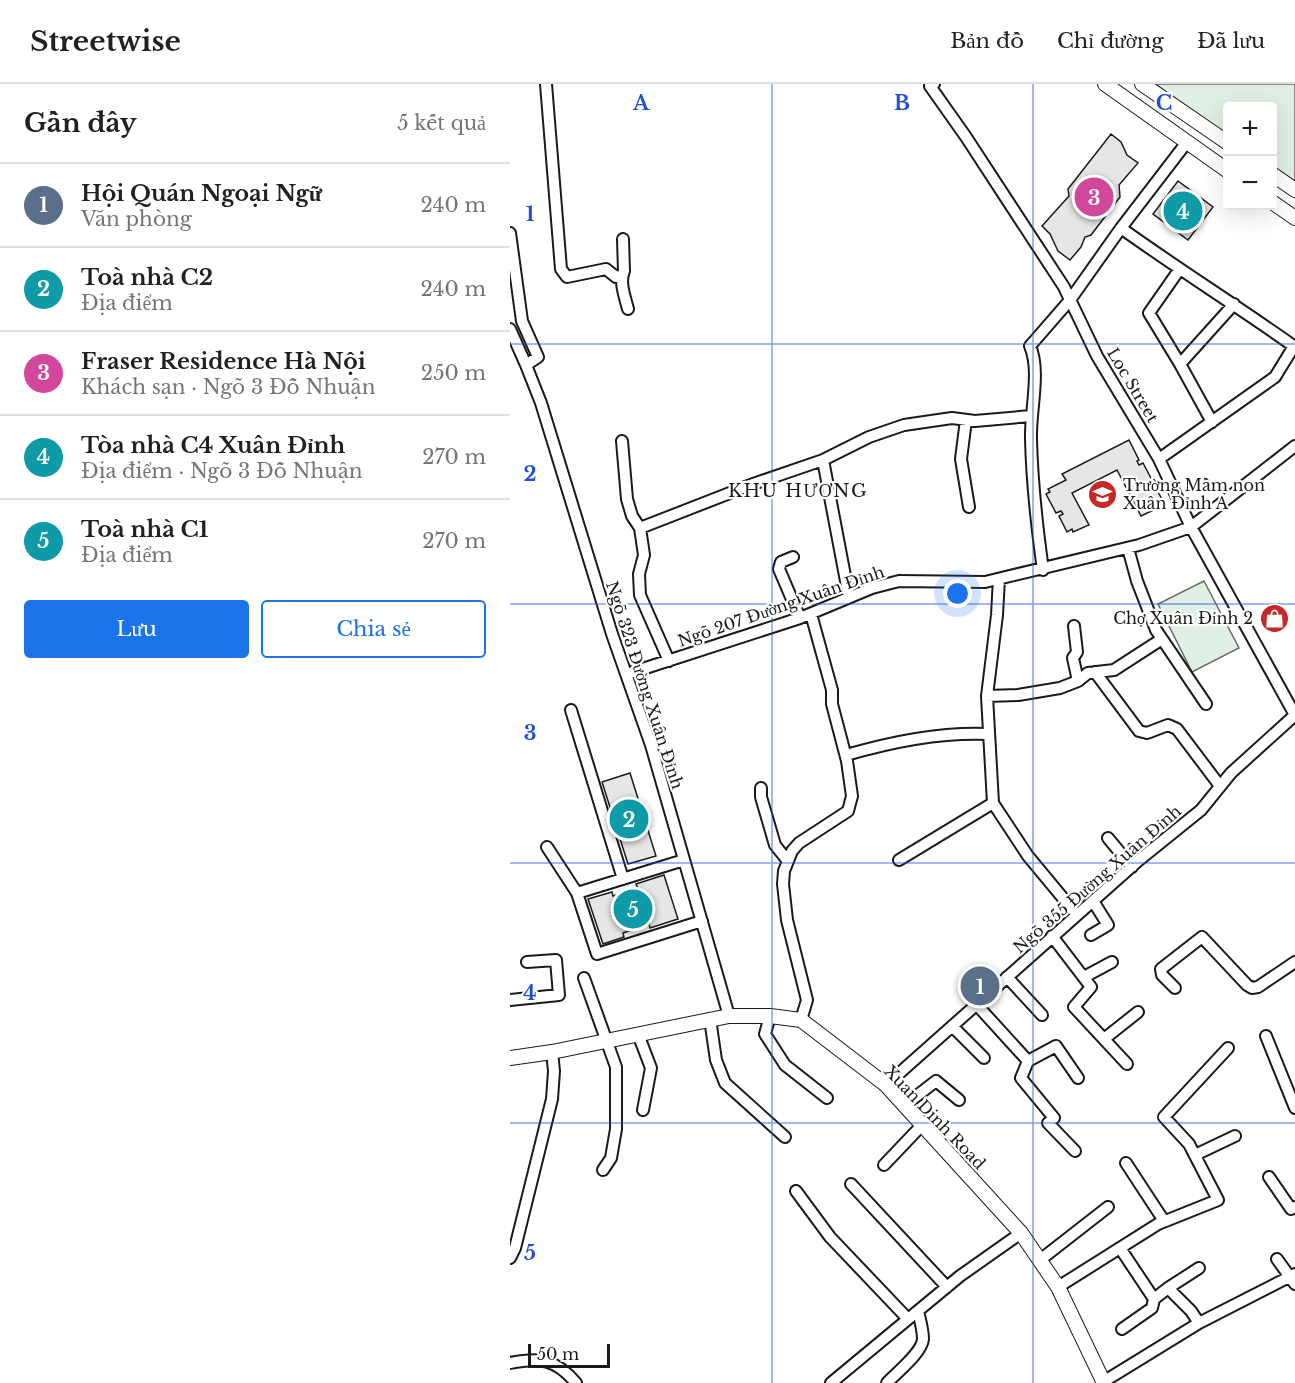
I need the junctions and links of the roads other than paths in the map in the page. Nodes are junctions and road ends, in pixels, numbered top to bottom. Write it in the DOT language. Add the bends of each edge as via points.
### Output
graph roads {
  1 [pos="546,84"];
  2 [pos="1105,84"];
  3 [pos="1142,84"];
  4 [pos="927,86"];
  5 [pos="1130,102"];
  6 [pos="1223,140"];
  7 [pos="1187,142"];
  8 [pos="1223,168"];
  9 [pos="1277,177"];
  10 [pos="1295,190"];
  11 [pos="1277,205"];
  12 [pos="1295,218"];
  13 [pos="1121,228"];
  14 [pos="510,233"];
  15 [pos="623,240"];
  16 [pos="1179,270"];
  17 [pos="622,276"];
  18 [pos="1070,300"];
  19 [pos="1234,304"];
  20 [pos="628,309"];
  21 [pos="510,329"];
  22 [pos="1294,347"];
  23 [pos="1180,364"];
  24 [pos="526,365"];
  25 [pos="1031,416"];
  26 [pos="966,420"];
  27 [pos="1212,422"];
  28 [pos="622,441"];
  29 [pos="1295,446"];
  30 [pos="1159,459"];
  31 [pos="823,460"];
  32 [pos="969,507"];
  33 [pos="1191,527"];
  34 [pos="640,528"];
  35 [pos="1128,548"];
  36 [pos="793,557"];
  37 [pos="1043,570"];
  38 [pos="999,579"];
  39 [pos="849,597"];
  40 [pos="805,616"];
  41 [pos="1074,626"];
  42 [pos="1162,639"];
  43 [pos="669,661"];
  44 [pos="1095,672"];
  45 [pos="627,674"];
  46 [pos="1078,681"];
  47 [pos="987,696"];
  48 [pos="1206,704"];
  49 [pos="571,710"];
  50 [pos="1295,715"];
  51 [pos="988,734"];
  52 [pos="846,755"];
  53 [pos="1220,786"];
  54 [pos="761,788"];
  55 [pos="993,803"];
  56 [pos="1108,838"];
  57 [pos="547,847"];
  58 [pos="684,860"];
  59 [pos="787,860"];
  60 [pos="899,860"];
  61 [pos="1131,867"];
  62 [pos="623,879"];
  63 [pos="578,893"];
  64 [pos="1093,901"];
  65 [pos="1077,915"];
  66 [pos="702,921"];
  67 [pos="1091,935"];
  68 [pos="1052,936"];
  69 [pos="527,962"];
  70 [pos="1112,962"];
  71 [pos="1295,962"];
  72 [pos="1007,977"];
  73 [pos="1084,977"];
  74 [pos="584,978"];
  75 [pos="1175,988"];
  76 [pos="510,1000"];
  77 [pos="976,1004"];
  78 [pos="1138,1012"];
  79 [pos="1042,1015"];
  80 [pos="729,1016"];
  81 [pos="770,1016"];
  82 [pos="710,1019"];
  83 [pos="801,1020"];
  84 [pos="952,1026"];
  85 [pos="638,1034"];
  86 [pos="1266,1036"];
  87 [pos="1104,1039"];
  88 [pos="607,1040"];
  89 [pos="1228,1048"];
  90 [pos="552,1052"];
  91 [pos="510,1058"];
  92 [pos="984,1058"];
  93 [pos="1028,1061"];
  94 [pos="1127,1064"];
  95 [pos="1078,1078"];
  96 [pos="886,1085"];
  97 [pos="827,1098"];
  98 [pos="959,1100"];
  99 [pos="905,1106"];
  100 [pos="1295,1108"];
  101 [pos="643,1110"];
  102 [pos="922,1124"];
  103 [pos="1235,1136"];
  104 [pos="785,1137"];
  105 [pos="1074,1151"];
  106 [pos="1195,1155"];
  107 [pos="1126,1163"];
  108 [pos="884,1165"];
  109 [pos="603,1170"];
  110 [pos="1269,1177"];
  111 [pos="851,1184"];
  112 [pos="796,1191"];
  113 [pos="1108,1207"];
  114 [pos="1295,1207"];
  115 [pos="1164,1221"];
  116 [pos="514,1231"];
  117 [pos="1021,1233"];
  118 [pos="1120,1248"];
  119 [pos="510,1258"];
  120 [pos="1277,1259"];
  121 [pos="1040,1260"];
  122 [pos="1199,1268"];
  123 [pos="1294,1278"];
  124 [pos="947,1287"];
  125 [pos="1059,1287"];
  126 [pos="1167,1288"];
  127 [pos="1154,1299"];
  128 [pos="918,1311"];
  129 [pos="908,1319"];
  130 [pos="1199,1323"];
  131 [pos="1122,1329"];
  132 [pos="510,1362"];
  133 [pos="576,1383"];
  134 [pos="831,1383"];
  135 [pos="887,1383"];
  136 [pos="1104,1383"];
  1 -- 17 [label="street" via="561,269 569,277 606,269 616,277"];
  2 -- 5 [label="street"];
  3 -- 5 [label="street"];
  3 -- 6 [label="street"];
  4 -- 18 [label="street, Loc Street" via="973,147"];
  5 -- 7 [label="street"];
  7 -- 8 [label="street"];
  7 -- 13 [label="street"];
  9 -- 10 [label="street"];
  11 -- 12 [label="street"];
  13 -- 16 [label="street"];
  13 -- 18 [label="street"];
  14 -- 24 [label="street" via="522,321 538,357"];
  15 -- 17 [label="street"];
  16 -- 19 [label="street"];
  16 -- 23 [label="street" via="1149,314"];
  17 -- 20 [label="street"];
  18 -- 25 [label="street" via="1030,346 1035,370"];
  18 -- 30 [label="street, Loc Street" via="1097,356"];
  19 -- 22 [label="street"];
  19 -- 23 [label="street"];
  21 -- 24 [label="street, Ngõ 323 Đường Xuân Đỉnh"];
  22 -- 27 [label="street" via="1275,377"];
  23 -- 27 [label="street"];
  24 -- 45 [label="street, Ngõ 323 Đường Xuân Đỉnh"];
  25 -- 26 [label="street"];
  25 -- 37 [label="street"];
  26 -- 31 [label="street" via="952,418 904,425"];
  26 -- 32 [label="street" via="961,459"];
  27 -- 30 [label="street"];
  28 -- 34 [label="street" via="627,499"];
  29 -- 33 [label="street, Ngõ 207 Đường Xuân Đỉnh"];
  30 -- 33 [label="street, Loc Street"];
  31 -- 34 [label="street"];
  31 -- 39 [label="street"];
  33 -- 35 [label="street, Ngõ 207 Đường Xuân Đỉnh"];
  33 -- 50 [label="street, Loc Street"];
  34 -- 43 [label="street" via="644,555 639,574 640,595"];
  35 -- 37 [label="street, Ngõ 207 Đường Xuân Đỉnh"];
  35 -- 42 [label="street" via="1137,581"];
  36 -- 40 [label="street" via="781,562 779,569"];
  37 -- 38 [label="street, Ngõ 207 Đường Xuân Đỉnh"];
  38 -- 39 [label="street, Ngõ 207 Đường Xuân Đỉnh" via="899,581"];
  38 -- 47 [label="street"];
  39 -- 40 [label="street, Ngõ 207 Đường Xuân Đỉnh"];
  40 -- 43 [label="street, Ngõ 207 Đường Xuân Đỉnh"];
  40 -- 52 [label="street" via="832,690"];
  41 -- 46 [label="street" via="1077,652 1073,658"];
  42 -- 44 [label="street" via="1114,670"];
  42 -- 48 [label="street"];
  43 -- 45 [label="street, Ngõ 207 Đường Xuân Đỉnh"];
  44 -- 46 [label="street"];
  44 -- 53 [label="street" via="1139,731 1147,733 1168,725 1177,729"];
  45 -- 58 [label="street, Ngõ 323 Đường Xuân Đỉnh"];
  46 -- 47 [label="street" via="1018,695"];
  47 -- 51 [label="street"];
  49 -- 62 [label="street"];
  50 -- 53 [label="street, Ngõ 355 Đường Xuân Đỉnh"];
  51 -- 52 [label="street" via="913,739"];
  51 -- 55 [label="street"];
  52 -- 59 [label="street" via="850,807 800,843"];
  53 -- 61 [label="street, Ngõ 355 Đường Xuân Đỉnh" via="1201,810"];
  54 -- 59 [label="street" via="775,845"];
  55 -- 60 [label="street"];
  55 -- 65 [label="street" via="1028,856"];
  56 -- 61 [label="street"];
  57 -- 63 [label="street"];
  58 -- 62 [label="street"];
  58 -- 66 [label="street, Ngõ 323 Đường Xuân Đỉnh"];
  59 -- 83 [label="street" via="783,884 787,920 807,1000"];
  61 -- 64 [label="street, Ngõ 355 Đường Xuân Đỉnh"];
  62 -- 63 [label="street"];
  63 -- 66 [label="street" via="597,954"];
  64 -- 65 [label="street, Ngõ 355 Đường Xuân Đỉnh"];
  64 -- 67 [label="street" via="1108,925"];
  65 -- 68 [label="street, Ngõ 355 Đường Xuân Đỉnh"];
  66 -- 80 [label="street, Ngõ 323 Đường Xuân Đỉnh"];
  68 -- 72 [label="street, Ngõ 355 Đường Xuân Đỉnh"];
  68 -- 73 [label="street"];
  69 -- 76 [label="street" via="556,960 559,995"];
  70 -- 73 [label="street"];
  71 -- 75 [label="street" via="1258,987 1250,988 1202,937 1161,969"];
  72 -- 77 [label="street, Ngõ 355 Đường Xuân Đỉnh"];
  72 -- 79 [label="street"];
  73 -- 87 [label="street" via="1091,987 1074,1007"];
  74 -- 88 [label="street"];
  77 -- 84 [label="street, Ngõ 355 Đường Xuân Đỉnh"];
  77 -- 93 [label="street"];
  78 -- 87 [label="street"];
  80 -- 81 [label="street"];
  80 -- 82 [label="street"];
  81 -- 83 [label="street"];
  81 -- 97 [label="street" via="765,1034 785,1065"];
  82 -- 85 [label="street"];
  82 -- 104 [label="street" via="725,1083"];
  83 -- 96 [label="street, Xuan Dinh Road"];
  84 -- 92 [label="street"];
  84 -- 96 [label="street, Ngõ 355 Đường Xuân Đỉnh"];
  85 -- 88 [label="street"];
  85 -- 101 [label="street" via="651,1068"];
  86 -- 100 [label="street"];
  87 -- 94 [label="street"];
  88 -- 90 [label="street"];
  88 -- 109 [label="street" via="616,1067 616,1129 611,1158"];
  89 -- 106 [label="street" via="1164,1117"];
  90 -- 91 [label="street"];
  90 -- 116 [label="street" via="552,1099"];
  93 -- 95 [label="street" via="1056,1046"];
  93 -- 105 [label="street" via="1021,1078 1054,1118 1048,1122"];
  96 -- 99 [label="street, Xuan Dinh Road"];
  98 -- 99 [label="street" via="936,1081"];
  99 -- 102 [label="street, Xuan Dinh Road"];
  102 -- 108 [label="street"];
  102 -- 117 [label="street, Xuan Dinh Road"];
  103 -- 106 [label="street"];
  106 -- 115 [label="street" via="1218,1200"];
  107 -- 115 [label="street"];
  110 -- 114 [label="street" via="1291,1209"];
  111 -- 124 [label="street"];
  112 -- 129 [label="street" via="830,1237"];
  113 -- 121 [label="street"];
  115 -- 118 [label="street"];
  116 -- 119 [label="street"];
  117 -- 121 [label="street, Xuan Dinh Road"];
  117 -- 124 [label="street"];
  118 -- 125 [label="street"];
  118 -- 127 [label="street"];
  120 -- 123 [label="street"];
  121 -- 125 [label="street, Xuan Dinh Road"];
  122 -- 126 [label="street"];
  123 -- 130 [label="street"];
  124 -- 128 [label="street"];
  125 -- 136 [label="street, Xuan Dinh Road"];
  126 -- 127 [label="street"];
  126 -- 130 [label="street"];
  127 -- 131 [label="street" via="1152,1308"];
  128 -- 129 [label="street"];
  128 -- 135 [label="street" via="922,1346"];
  129 -- 134 [label="street"];
  130 -- 136 [label="street"];
  132 -- 133 [label="street" via="548,1360"];
}
